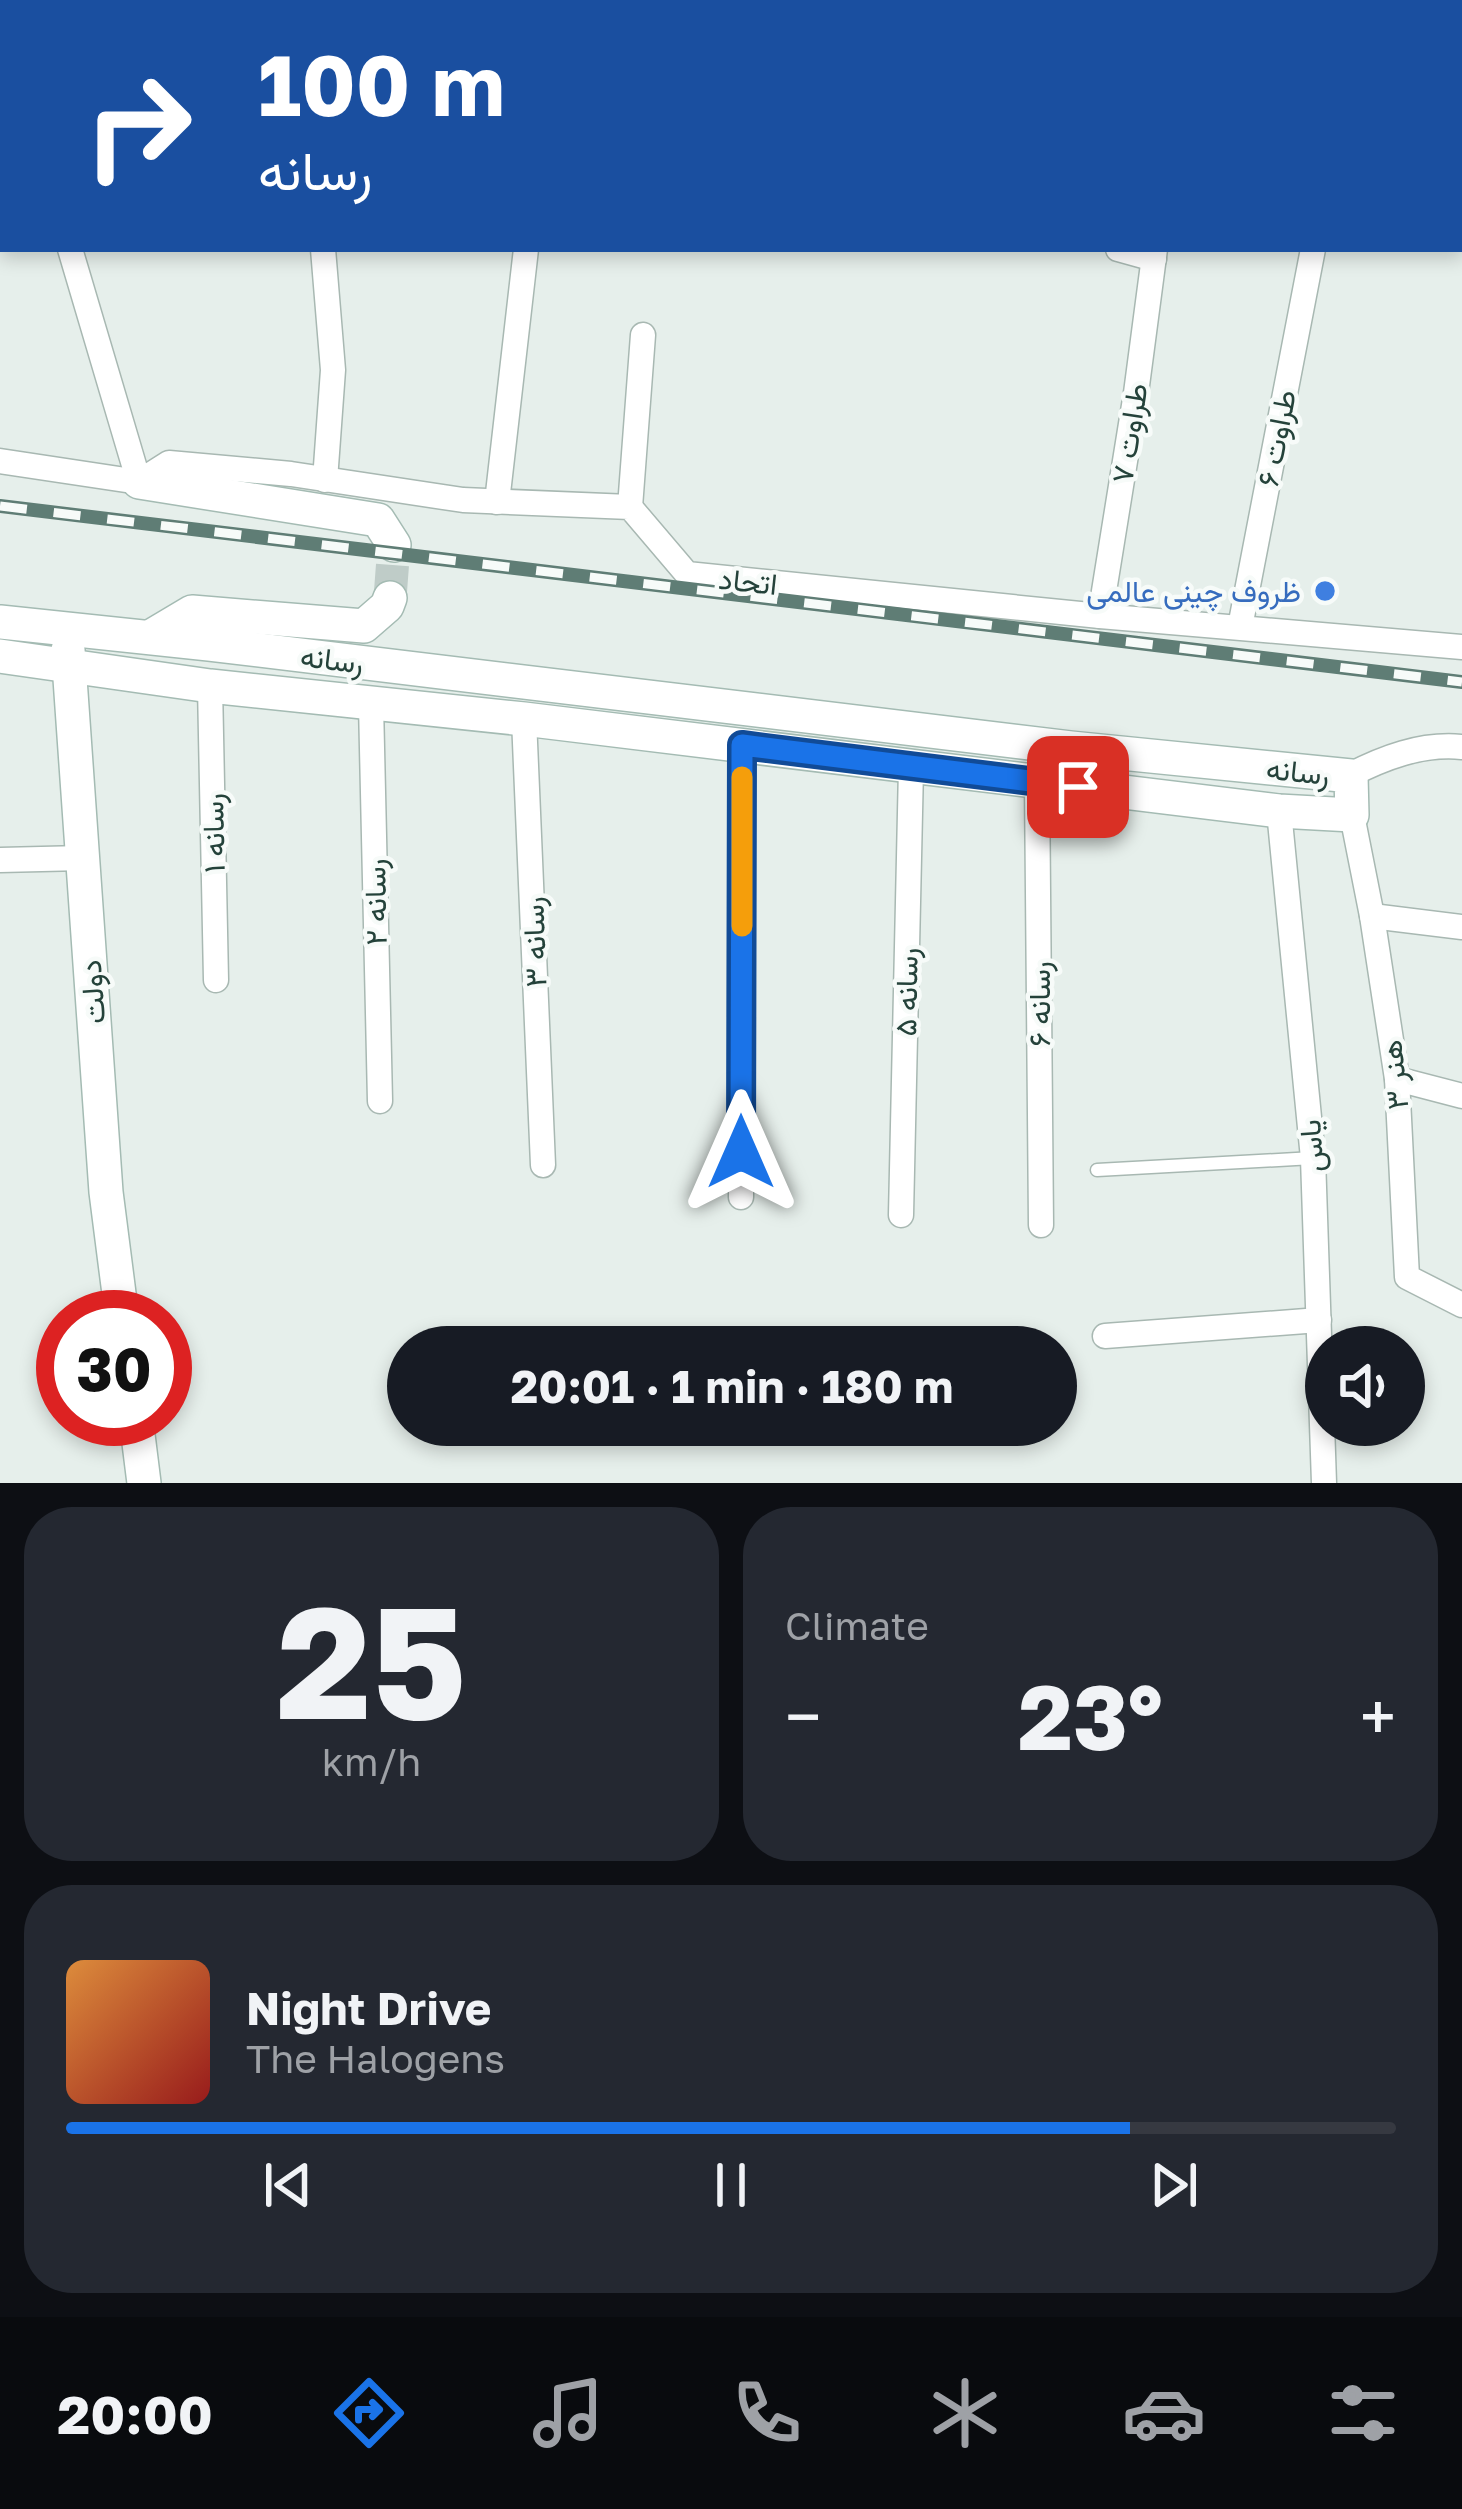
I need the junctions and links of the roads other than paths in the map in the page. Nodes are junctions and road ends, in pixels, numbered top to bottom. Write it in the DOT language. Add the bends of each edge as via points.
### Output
graph roads {
  1 [pos="71,252"];
  2 [pos="323,252"];
  3 [pos="526,252"];
  4 [pos="1311,252"];
  5 [pos="1155,254"];
  6 [pos="643,335"];
  7 [pos="0,461"];
  8 [pos="326,480"];
  9 [pos="139,482"];
  10 [pos="497,502"];
  11 [pos="630,507"];
  12 [pos="394,545"];
  13 [pos="390,598"];
  14 [pos="1100,616"];
  15 [pos="0,622"];
  16 [pos="1240,627"];
  17 [pos="65,630"];
  18 [pos="150,638"];
  19 [pos="1462,647"];
  20 [pos="0,656"];
  21 [pos="70,666"];
  22 [pos="210,686"];
  23 [pos="371,704"];
  24 [pos="524,719"];
  25 [pos="742,745"];
  26 [pos="1462,748"];
  27 [pos="910,768"];
  28 [pos="1348,776"];
  29 [pos="1037,782"];
  30 [pos="1279,811"];
  31 [pos="1352,815"];
  32 [pos="82,858"];
  33 [pos="0,860"];
  34 [pos="1372,916"];
  35 [pos="1462,927"];
  36 [pos="216,980"];
  37 [pos="1396,1079"];
  38 [pos="1462,1096"];
  39 [pos="380,1101"];
  40 [pos="1312,1158"];
  41 [pos="543,1165"];
  42 [pos="1097,1169"];
  43 [pos="741,1197"];
  44 [pos="902,1215"];
  45 [pos="1041,1225"];
  46 [pos="119,1290"];
  47 [pos="1462,1305"];
  48 [pos="1319,1321"];
  49 [pos="1105,1336"];
  50 [pos="139,1446"];
  51 [pos="144,1483"];
  52 [pos="1324,1483"];
  1 -- 9 [label="street"];
  2 -- 8 [label="street" via="333,370"];
  3 -- 10 [label="street"];
  4 -- 16 [label="street, طراوت ۶"];
  5 -- 14 [label="street, طراوت ۷"];
  6 -- 11 [label="street"];
  7 -- 9 [label="street"];
  8 -- 9 [label="street" via="169,463"];
  8 -- 10 [label="street"];
  9 -- 12 [label="street" via="378,520"];
  10 -- 11 [label="street"];
  11 -- 14 [label="street, اتحاد" via="687,574"];
  13 -- 18 [label="street" via="364,626 192,611"];
  14 -- 16 [label="street, اتحاد"];
  15 -- 17 [label="street, رسانه"];
  16 -- 19 [label="street, اتحاد"];
  17 -- 18 [label="street, رسانه"];
  17 -- 21 [label="street, دولت"];
  18 -- 28 [label="street, رسانه"];
  20 -- 21 [label="street, رسانه"];
  21 -- 22 [label="street, رسانه"];
  21 -- 32 [label="street, دولت"];
  22 -- 23 [label="street, رسانه"];
  22 -- 36 [label="street, رسانه ۱"];
  23 -- 24 [label="street, رسانه"];
  23 -- 39 [label="street, رسانه ۲"];
  24 -- 25 [label="street, رسانه"];
  24 -- 41 [label="street, رسانه ۳"];
  25 -- 27 [label="street, رسانه"];
  25 -- 43 [label="street"];
  26 -- 28 [label="street" via="1384,757"];
  27 -- 29 [label="street, رسانه"];
  27 -- 44 [label="street, رسانه ۵"];
  28 -- 31 [label="street, رسانه"];
  29 -- 30 [label="street, رسانه"];
  29 -- 45 [label="street, رسانه ۶"];
  30 -- 31 [label="street, رسانه"];
  30 -- 40 [label="street, یاس"];
  31 -- 34 [label="street, هنر ۳"];
  32 -- 33 [label="street"];
  32 -- 46 [label="street, دولت"];
  34 -- 35 [label="street"];
  34 -- 37 [label="street, هنر ۳"];
  37 -- 38 [label="street"];
  37 -- 47 [label="street, هنر ۳" via="1407,1277"];
  40 -- 42 [label="lane"];
  40 -- 48 [label="street, یاس"];
  48 -- 49 [label="street"];
  48 -- 52 [label="street, یاس"];
  50 -- 51 [label="street"];
}
